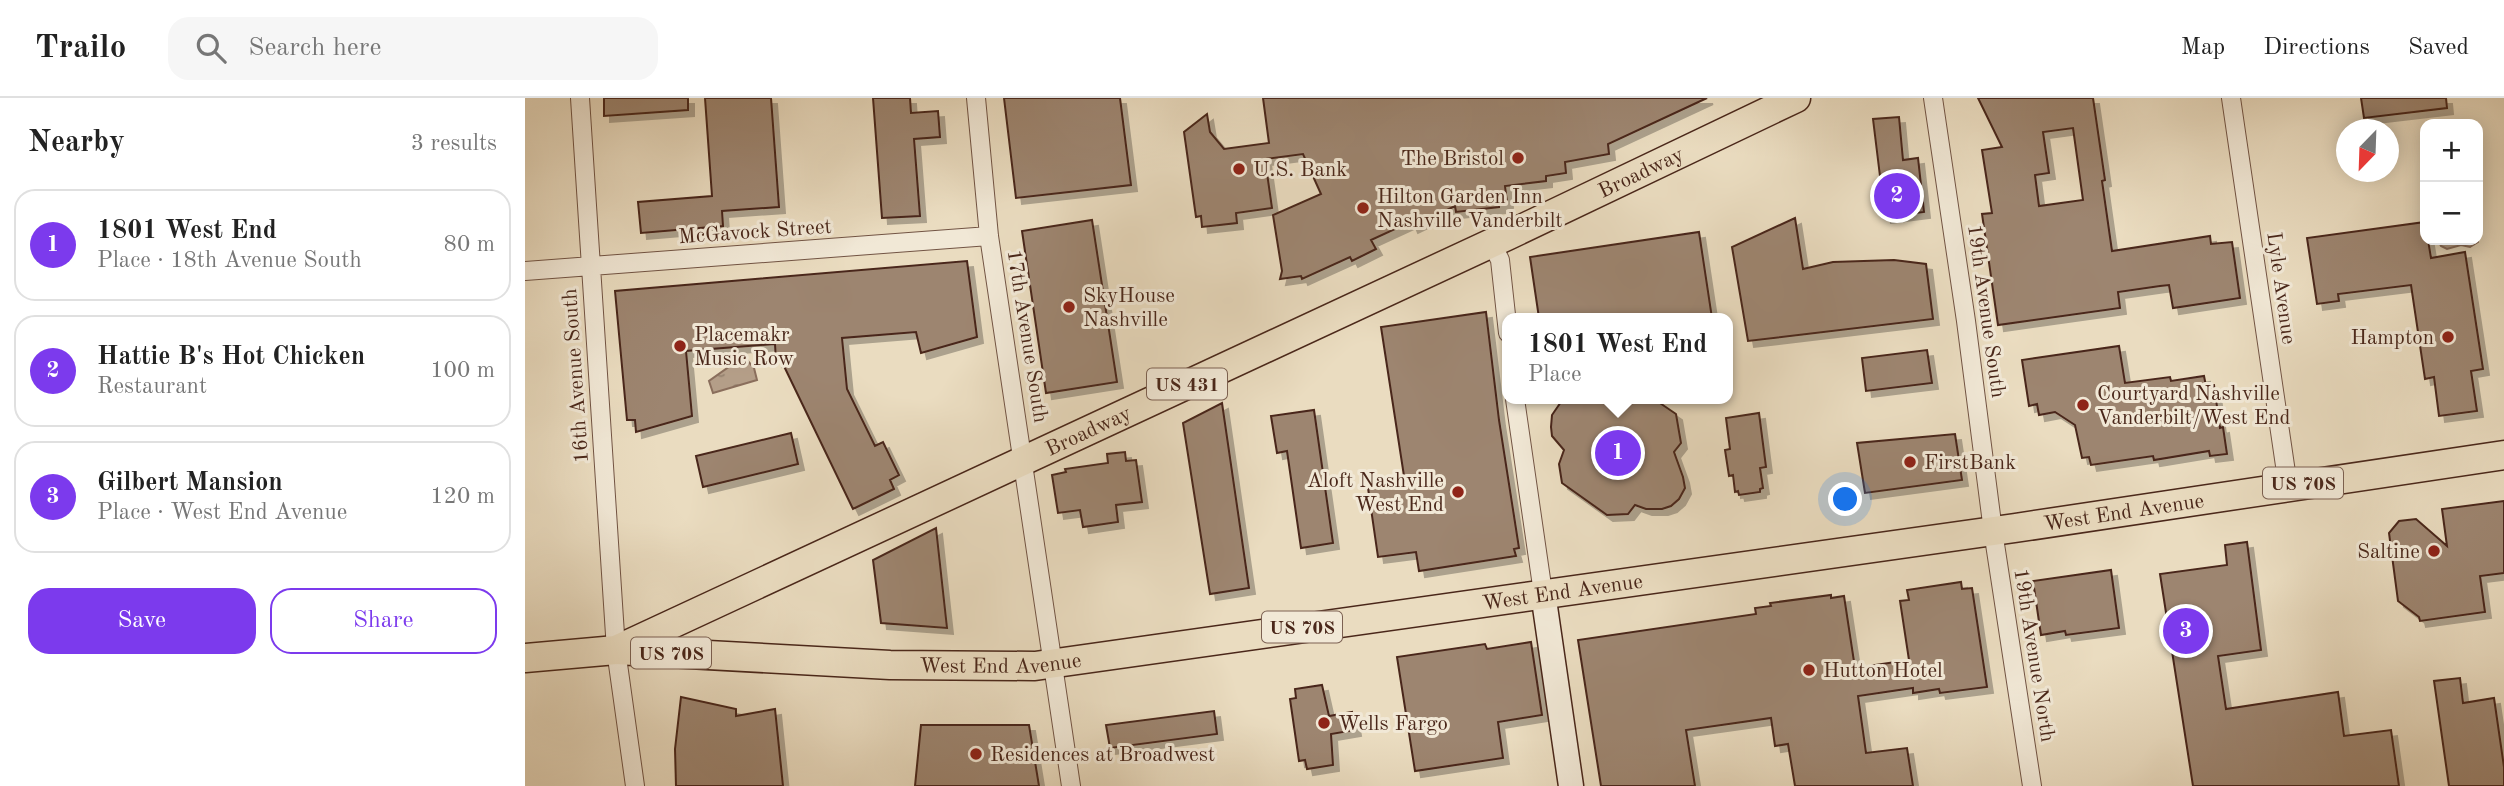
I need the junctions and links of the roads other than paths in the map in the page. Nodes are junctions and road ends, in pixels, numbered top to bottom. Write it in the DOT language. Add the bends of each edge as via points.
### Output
graph roads {
  1 [pos="580,98"];
  2 [pos="976,98"];
  3 [pos="1795,98"];
  4 [pos="1933,98"];
  5 [pos="2231,98"];
  6 [pos="989,236"];
  7 [pos="1491,242"];
  8 [pos="589,266"];
  9 [pos="525,271"];
  10 [pos="1506,313"];
  11 [pos="1516,404"];
  12 [pos="2504,455"];
  13 [pos="1023,460"];
  14 [pos="2288,485"];
  15 [pos="1993,531"];
  16 [pos="1543,593"];
  17 [pos="616,650"];
  18 [pos="525,658"];
  19 [pos="1053,664"];
  20 [pos="635,786"];
  21 [pos="1071,786"];
  22 [pos="1571,786"];
  23 [pos="2032,786"];
  1 -- 8 [label="street, 16th Avenue South"];
  2 -- 6 [label="street, 17th Avenue South"];
  3 -- 7 [label="main road, Broadway / US 431"];
  4 -- 15 [label="street, 19th Avenue South"];
  5 -- 14 [label="street, Lyle Avenue"];
  6 -- 8 [label="street, McGavock Street"];
  6 -- 13 [label="street, 17th Avenue South"];
  7 -- 10 [label="street" via="1500,260"];
  7 -- 13 [label="main road, Broadway / US 431"];
  8 -- 9 [label="street, McGavock Street"];
  8 -- 17 [label="street, 16th Avenue South"];
  11 -- 16 [label="street"];
  12 -- 14 [label="main road, West End Avenue / US 70S"];
  13 -- 17 [label="main road, Broadway / US 431"];
  13 -- 19 [label="street, 17th Avenue South"];
  14 -- 15 [label="main road, West End Avenue / US 70S"];
  15 -- 16 [label="main road, West End Avenue / US 70S"];
  15 -- 23 [label="street, 19th Avenue North"];
  16 -- 19 [label="main road, West End Avenue / US 70S"];
  16 -- 22 [label="main road"];
  17 -- 18 [label="main road, Broadway / US 70S"];
  17 -- 19 [label="main road, West End Avenue / US 70S" via="916,666"];
  17 -- 20 [label="street, 16th Avenue South"];
  19 -- 21 [label="street, 17th Avenue South"];
}
